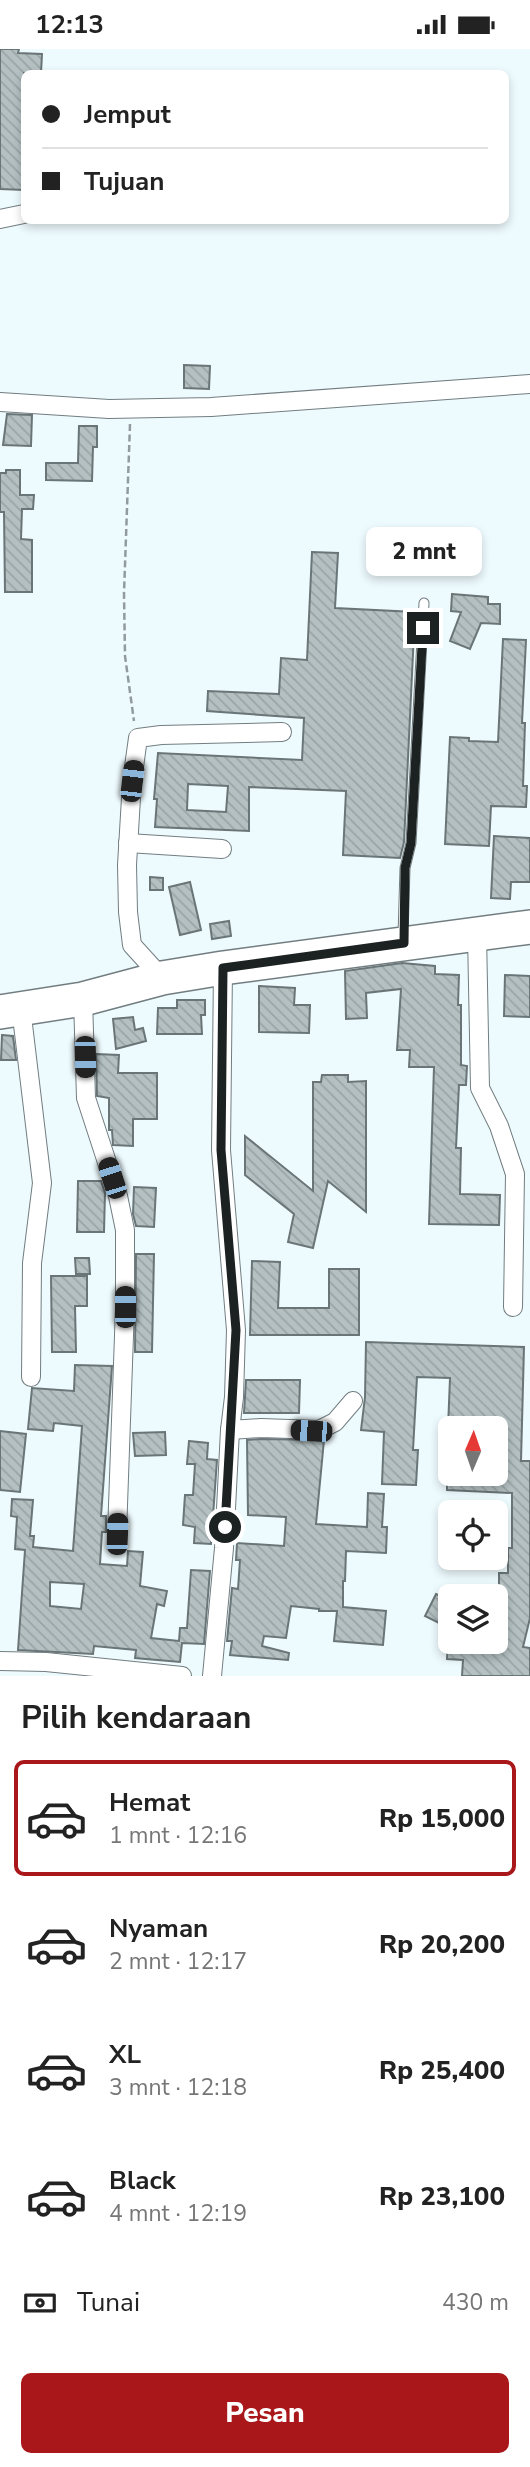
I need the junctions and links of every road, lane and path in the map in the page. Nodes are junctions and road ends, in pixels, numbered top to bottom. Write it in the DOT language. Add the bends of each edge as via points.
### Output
graph roads {
  1 [pos="21,215"];
  2 [pos="0,219"];
  3 [pos="530,384"];
  4 [pos="0,402"];
  5 [pos="131,408"];
  6 [pos="424,603"];
  7 [pos="282,732"];
  8 [pos="138,738"];
  9 [pos="128,843"];
  10 [pos="222,849"];
  11 [pos="530,927"];
  12 [pos="477,934"];
  13 [pos="404,943"];
  14 [pos="223,968"];
  15 [pos="162,978"];
  16 [pos="82,999"];
  17 [pos="11,1010"];
  18 [pos="513,1307"];
  19 [pos="31,1377"];
  20 [pos="353,1401"];
  21 [pos="229,1430"];
  22 [pos="117,1534"];
  23 [pos="0,1661"];
  24 [pos="182,1676"];
  25 [pos="212,1676"];
  1 -- 2 [label="street"];
  3 -- 5 [label="street" via="211,407"];
  4 -- 5 [label="street"];
  5 -- 8 [label="path" via="125,643"];
  6 -- 13 [label="lane"];
  7 -- 8 [label="street"];
  8 -- 9 [label="street"];
  9 -- 10 [label="street"];
  9 -- 15 [label="street" via="132,945"];
  11 -- 12 [label="highway"];
  12 -- 13 [label="highway"];
  12 -- 18 [label="street" via="480,1088 515,1174"];
  13 -- 14 [label="highway"];
  14 -- 15 [label="highway"];
  14 -- 21 [label="street" via="221,1150 236,1330"];
  15 -- 16 [label="highway"];
  16 -- 17 [label="highway"];
  16 -- 22 [label="street" via="86,1098 125,1230"];
  17 -- 19 [label="street" via="42,1183 32,1263"];
  20 -- 21 [label="street" via="335,1422 319,1430"];
  21 -- 25 [label="street"];
  23 -- 24 [label="street"];
}
